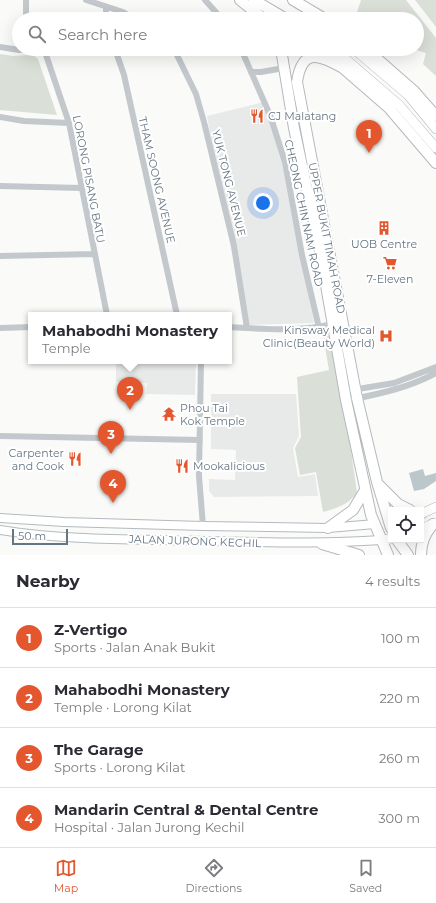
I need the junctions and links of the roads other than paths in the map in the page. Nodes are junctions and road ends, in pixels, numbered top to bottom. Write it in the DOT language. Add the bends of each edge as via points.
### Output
graph roads {
  1 [pos="26,0"];
  2 [pos="86,0"];
  3 [pos="205,0"];
  4 [pos="240,0"];
  5 [pos="254,0"];
  6 [pos="297,1"];
  7 [pos="106,7"];
  8 [pos="26,12"];
  9 [pos="106,12"];
  10 [pos="123,12"];
  11 [pos="216,12"];
  12 [pos="255,12"];
  13 [pos="275,12"];
  14 [pos="314,12"];
  15 [pos="0,47"];
  16 [pos="12,49"];
  17 [pos="46,56"];
  18 [pos="117,56"];
  19 [pos="177,56"];
  20 [pos="244,56"];
  21 [pos="282,56"];
  22 [pos="329,56"];
  23 [pos="342,56"];
  24 [pos="362,56"];
  25 [pos="374,56"];
  26 [pos="284,68"];
  27 [pos="343,68"];
  28 [pos="251,72"];
  29 [pos="264,72"];
  30 [pos="255,82"];
  31 [pos="436,116"];
  32 [pos="0,117"];
  33 [pos="69,123"];
  34 [pos="436,128"];
  35 [pos="436,148"];
  36 [pos="436,163"];
  37 [pos="0,186"];
  38 [pos="81,188"];
  39 [pos="94,254"];
  40 [pos="0,256"];
  41 [pos="106,312"];
  42 [pos="177,312"];
  43 [pos="333,324"];
  44 [pos="28,327"];
  45 [pos="232,327"];
  46 [pos="0,328"];
  47 [pos="247,328"];
  48 [pos="319,328"];
  49 [pos="201,364"];
  50 [pos="436,367"];
  51 [pos="436,373"];
  52 [pos="357,394"];
  53 [pos="345,396"];
  54 [pos="0,436"];
  55 [pos="200,440"];
  56 [pos="377,482"];
  57 [pos="365,490"];
  58 [pos="404,507"];
  59 [pos="436,507"];
  60 [pos="424,512"];
  61 [pos="0,518"];
  62 [pos="388,518"];
  63 [pos="375,524"];
  64 [pos="388,524"];
  65 [pos="435,524"];
  66 [pos="203,526"];
  67 [pos="328,528"];
  68 [pos="424,528"];
  69 [pos="0,530"];
  70 [pos="386,540"];
  71 [pos="399,543"];
  72 [pos="322,544"];
  73 [pos="359,555"];
  74 [pos="388,555"];
  75 [pos="408,555"];
  76 [pos="421,555"];
  1 -- 8 [label="street"];
  2 -- 7 [label="street"];
  3 -- 11 [label="street"];
  4 -- 12 [label="highway"];
  5 -- 13 [label="highway"];
  6 -- 14 [label="highway"];
  7 -- 9 [label="street"];
  7 -- 10 [label="street"];
  15 -- 16 [label="street"];
  17 -- 33 [label="street, LORONG PISANG BATU"];
  18 -- 42 [label="street, THAM SOONG AVENUE"];
  19 -- 47 [label="street, YUK TONG AVENUE" via="196,94 204,122 234,246"];
  20 -- 28 [label="street, CHEONG CHIN NAM ROAD"];
  21 -- 26 [label="highway, UPPER BUKIT TIMAH ROAD"];
  22 -- 27 [label="highway"];
  23 -- 35 [label="main road" via="399,105"];
  24 -- 34 [label="main road" via="408,96"];
  25 -- 31 [label="highway" via="414,91"];
  26 -- 29 [label="street"];
  26 -- 43 [label="highway, UPPER BUKIT TIMAH ROAD"];
  27 -- 36 [label="highway" via="389,108"];
  27 -- 52 [label="highway, UPPER BUKIT TIMAH ROAD" via="323,57 313,56 304,60 299,67 297,82"];
  28 -- 29 [label="street"];
  28 -- 30 [label="street, CHEONG CHIN NAM ROAD"];
  29 -- 30 [label="street"];
  30 -- 48 [label="street, CHEONG CHIN NAM ROAD" via="270,115 285,162 302,255"];
  32 -- 33 [label="street"];
  33 -- 38 [label="street, LORONG PISANG BATU"];
  37 -- 38 [label="street"];
  38 -- 39 [label="street, LORONG PISANG BATU"];
  39 -- 40 [label="street"];
  39 -- 41 [label="street, LORONG PISANG BATU"];
  43 -- 48 [label="street"];
  43 -- 53 [label="highway, UPPER BUKIT TIMAH ROAD"];
  44 -- 46 [label="street"];
  45 -- 47 [label="street"];
  47 -- 48 [label="street"];
  49 -- 55 [label="street"];
  50 -- 52 [label="street"];
  51 -- 52 [label="street" via="410,385"];
  52 -- 53 [label="street"];
  52 -- 56 [label="highway, UPPER BUKIT TIMAH ROAD"];
  53 -- 57 [label="highway, UPPER BUKIT TIMAH ROAD"];
  54 -- 55 [label="street"];
  55 -- 66 [label="street" via="198,476"];
  56 -- 58 [label="highway"];
  56 -- 62 [label="highway, UPPER BUKIT TIMAH ROAD"];
  57 -- 63 [label="highway, UPPER BUKIT TIMAH ROAD"];
  57 -- 67 [label="highway" via="354,510"];
  59 -- 60 [label="main road"];
  61 -- 66 [label="main road, JALAN JURONG KECHIL"];
  63 -- 64 [label="main road, JALAN JURONG KECHIL"];
  63 -- 67 [label="main road, JALAN JURONG KECHIL"];
  63 -- 70 [label="highway, UPPER BUKIT TIMAH ROAD"];
  65 -- 68 [label="main road"];
  65 -- 76 [label="highway" via="422,543"];
  66 -- 67 [label="main road, JALAN JURONG KECHIL"];
  69 -- 72 [label="main road, JALAN JURONG KECHIL" via="46,536"];
  70 -- 72 [label="main road, JALAN JURONG KECHIL"];
  70 -- 74 [label="highway, UPPER BUKIT TIMAH ROAD"];
  71 -- 75 [label="highway"];
  72 -- 73 [label="highway"];
}
